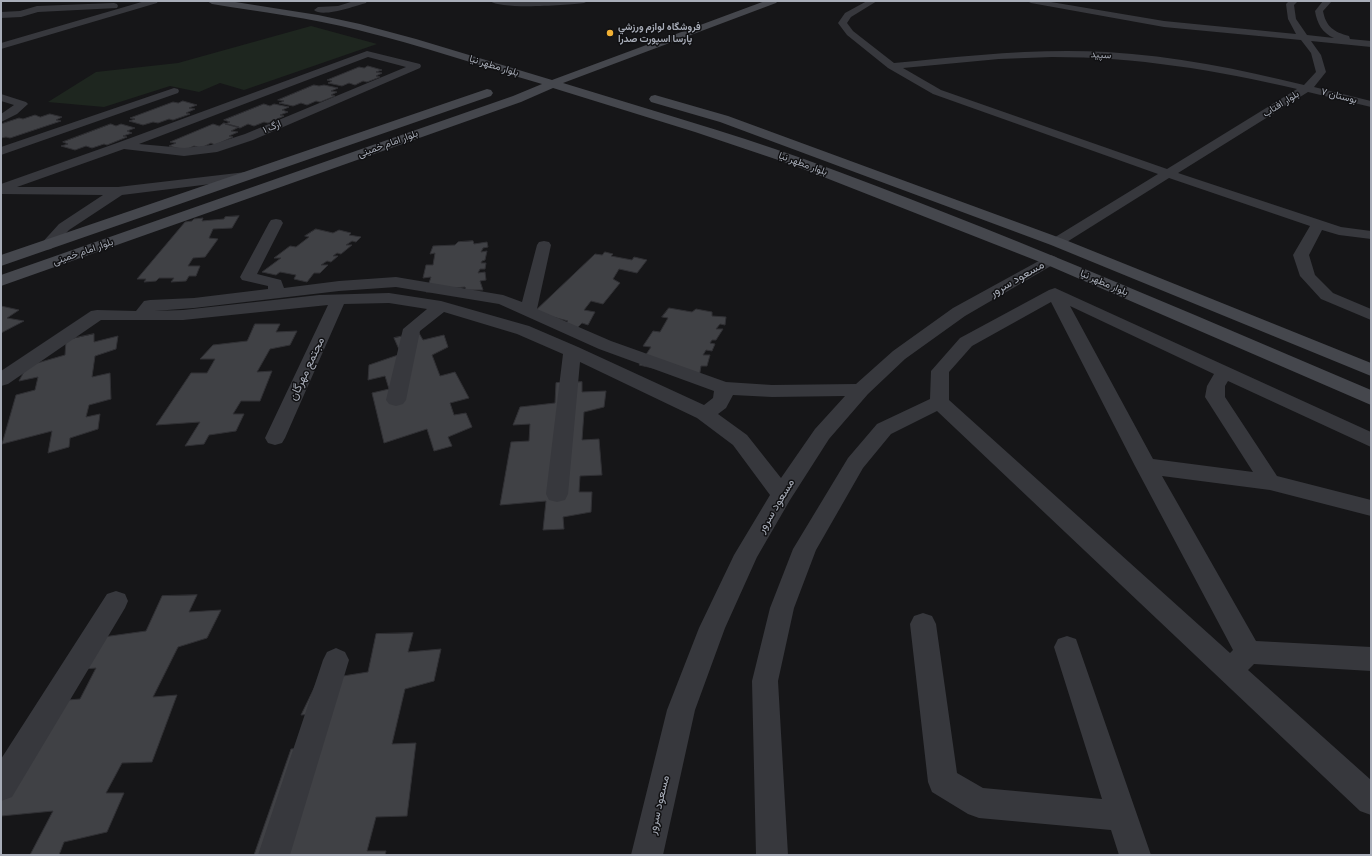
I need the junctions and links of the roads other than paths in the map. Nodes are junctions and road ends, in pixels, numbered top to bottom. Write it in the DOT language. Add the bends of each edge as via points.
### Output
graph roads {
  1 [pos="70,1"];
  2 [pos="129,1"];
  3 [pos="154,1"];
  4 [pos="212,1"];
  5 [pos="248,1"];
  6 [pos="364,1"];
  7 [pos="494,1"];
  8 [pos="584,1"];
  9 [pos="740,1"];
  10 [pos="773,1"];
  11 [pos="873,1"];
  12 [pos="1031,1"];
  13 [pos="1294,1"];
  14 [pos="1328,1"];
  15 [pos="28,3"];
  16 [pos="373,3"];
  17 [pos="103,4"];
  18 [pos="116,5"];
  19 [pos="142,5"];
  20 [pos="85,6"];
  21 [pos="38,11"];
  22 [pos="318,14"];
  23 [pos="1,15"];
  24 [pos="342,16"];
  25 [pos="61,18"];
  26 [pos="428,35"];
  27 [pos="1304,38"];
  28 [pos="1371,40"];
  29 [pos="623,43"];
  30 [pos="1371,44"];
  31 [pos="1,46"];
  32 [pos="581,62"];
  33 [pos="600,65"];
  34 [pos="892,66"];
  35 [pos="558,75"];
  36 [pos="530,77"];
  37 [pos="1307,88"];
  38 [pos="174,91"];
  39 [pos="508,91"];
  40 [pos="585,93"];
  41 [pos="1,97"];
  42 [pos="1371,104"];
  43 [pos="1,119"];
  44 [pos="121,146"];
  45 [pos="1,151"];
  46 [pos="1169,174"];
  47 [pos="246,176"];
  48 [pos="1,188"];
  49 [pos="118,191"];
  50 [pos="1,192"];
  51 [pos="276,223"];
  52 [pos="1320,225"];
  53 [pos="1371,235"];
  54 [pos="544,244"];
  55 [pos="46,246"];
  56 [pos="1054,251"];
  57 [pos="1,261"];
  58 [pos="1,280"];
  59 [pos="277,294"];
  60 [pos="1055,294"];
  61 [pos="338,300"];
  62 [pos="441,306"];
  63 [pos="528,311"];
  64 [pos="1371,315"];
  65 [pos="141,316"];
  66 [pos="572,351"];
  67 [pos="1371,370"];
  68 [pos="1224,373"];
  69 [pos="1,380"];
  70 [pos="724,388"];
  71 [pos="861,390"];
  72 [pos="1371,398"];
  73 [pos="396,400"];
  74 [pos="939,402"];
  75 [pos="704,413"];
  76 [pos="275,438"];
  77 [pos="1371,440"];
  78 [pos="1146,466"];
  79 [pos="1270,482"];
  80 [pos="557,494"];
  81 [pos="782,494"];
  82 [pos="1371,508"];
  83 [pos="116,601"];
  84 [pos="923,624"];
  85 [pos="1067,647"];
  86 [pos="1371,659"];
  87 [pos="336,660"];
  88 [pos="1239,661"];
  89 [pos="1,786"];
  90 [pos="1371,800"];
  91 [pos="1122,816"];
  92 [pos="274,855"];
  93 [pos="647,855"];
  94 [pos="772,855"];
  95 [pos="1135,855"];
  1 -- 20 [label="street"];
  2 -- 18 [label="street"];
  3 -- 19 [label="street"];
  4 -- 22 [label="main road, بلوار مطهر نیا"];
  5 -- 22 [label="main road, بلوار مطهر نیا"];
  6 -- 22 [label="street"];
  7 -- 8 [label="street" via="552,4"];
  9 -- 29 [label="main road"];
  10 -- 33 [label="main road, بلوار امام خمینی"];
  11 -- 34 [label="street" via="848,15 842,23 850,33"];
  12 -- 27 [label="street" via="1164,24"];
  13 -- 27 [label="street, بلوار افتاب" via="1290,4 1290,16"];
  14 -- 28 [label="street" via="1319,11 1320,22 1331,34 1344,38"];
  15 -- 21 [label="street" via="40,5"];
  16 -- 24 [label="street" via="348,10"];
  17 -- 18 [label="street"];
  17 -- 20 [label="street"];
  17 -- 25 [label="street"];
  18 -- 19 [label="street"];
  19 -- 31 [label="street"];
  20 -- 21 [label="street"];
  21 -- 23 [label="street"];
  22 -- 24 [label="main road, بلوار مطهر نیا" via="332,13"];
  22 -- 36 [label="main road, بلوار مطهر نیا"];
  24 -- 26 [label="main road, بلوار مطهر نیا"];
  27 -- 30 [label="street"];
  27 -- 37 [label="street, بلوار افتاب" via="1315,52 1321,72"];
  32 -- 33 [label="main road"];
  33 -- 35 [label="main road, بلوار امام خمینی"];
  34 -- 37 [label="street, سپید" via="998,56 1108,55 1231,72"];
  34 -- 46 [label="street" via="937,92"];
  35 -- 36 [label="main road, بلوار امام خمینی"];
  35 -- 39 [label="main road, بلوار امام خمینی"];
  35 -- 40 [label="main road, بلوار مطهر نیا"];
  35 -- 56 [label="main road, بلوار مطهر نیا" via="724,119"];
  36 -- 39 [label="main road, بلوار امام خمینی"];
  37 -- 42 [label="street, بوستان ۷"];
  37 -- 46 [label="street, بلوار افتاب"];
  38 -- 45 [label="street"];
  39 -- 40 [label="main road"];
  39 -- 47 [label="main road, بلوار امام خمینی"];
  39 -- 58 [label="main road, بلوار امام خمینی"];
  40 -- 56 [label="main road, بلوار مطهر نیا" via="798,162"];
  41 -- 43 [label="street" via="22,104"];
  44 -- 44 [label="street, ارگ ۱" via="184,152 213,149 249,137 416,66 367,54"];
  44 -- 48 [label="street"];
  46 -- 52 [label="street"];
  46 -- 56 [label="street, بلوار افتاب"];
  47 -- 49 [label="street"];
  47 -- 55 [label="main road, بلوار امام خمینی"];
  49 -- 50 [label="street"];
  49 -- 55 [label="street" via="64,227"];
  51 -- 59 [label="street" via="248,277 275,283"];
  52 -- 53 [label="street" via="1339,231"];
  52 -- 64 [label="street" via="1314,230 1301,255 1308,276 1327,296"];
  54 -- 63 [label="street"];
  55 -- 57 [label="main road, بلوار امام خمینی"];
  56 -- 67 [label="main road, بلوار مطهر نیا"];
  56 -- 71 [label="street, مسعود سرور" via="959,312 899,356"];
  56 -- 72 [label="main road, بلوار مطهر نیا"];
  59 -- 63 [label="street" via="396,282 503,300"];
  59 -- 65 [label="street" via="194,304 150,305"];
  60 -- 68 [label="street"];
  60 -- 74 [label="street" via="966,342 940,371"];
  60 -- 78 [label="street"];
  61 -- 62 [label="street" via="389,298"];
  61 -- 65 [label="street" via="183,315"];
  61 -- 76 [label="street, مجتمع مهرگان"];
  62 -- 66 [label="street" via="523,330"];
  62 -- 73 [label="street" via="412,329"];
  63 -- 70 [label="street" via="605,345"];
  65 -- 69 [label="street" via="97,315"];
  66 -- 75 [label="street"];
  66 -- 80 [label="street"];
  68 -- 77 [label="street"];
  68 -- 79 [label="street" via="1216,386 1215,397"];
  70 -- 71 [label="street" via="772,391"];
  70 -- 75 [label="street" via="724,399 717,408"];
  71 -- 81 [label="street, مسعود سرور" via="822,434"];
  74 -- 88 [label="street"];
  74 -- 94 [label="street" via="884,429 855,463 805,549 782,608 765,681"];
  75 -- 81 [label="street" via="740,440"];
  78 -- 79 [label="street"];
  78 -- 88 [label="street"];
  79 -- 82 [label="street"];
  81 -- 93 [label="street, مسعود سرور" via="746,555 712,628 681,710"];
  83 -- 89 [label="street"];
  84 -- 91 [label="street" via="944,782 979,803"];
  85 -- 91 [label="street"];
  86 -- 88 [label="street"];
  87 -- 92 [label="street"];
  88 -- 90 [label="street"];
  91 -- 95 [label="street"];
}
